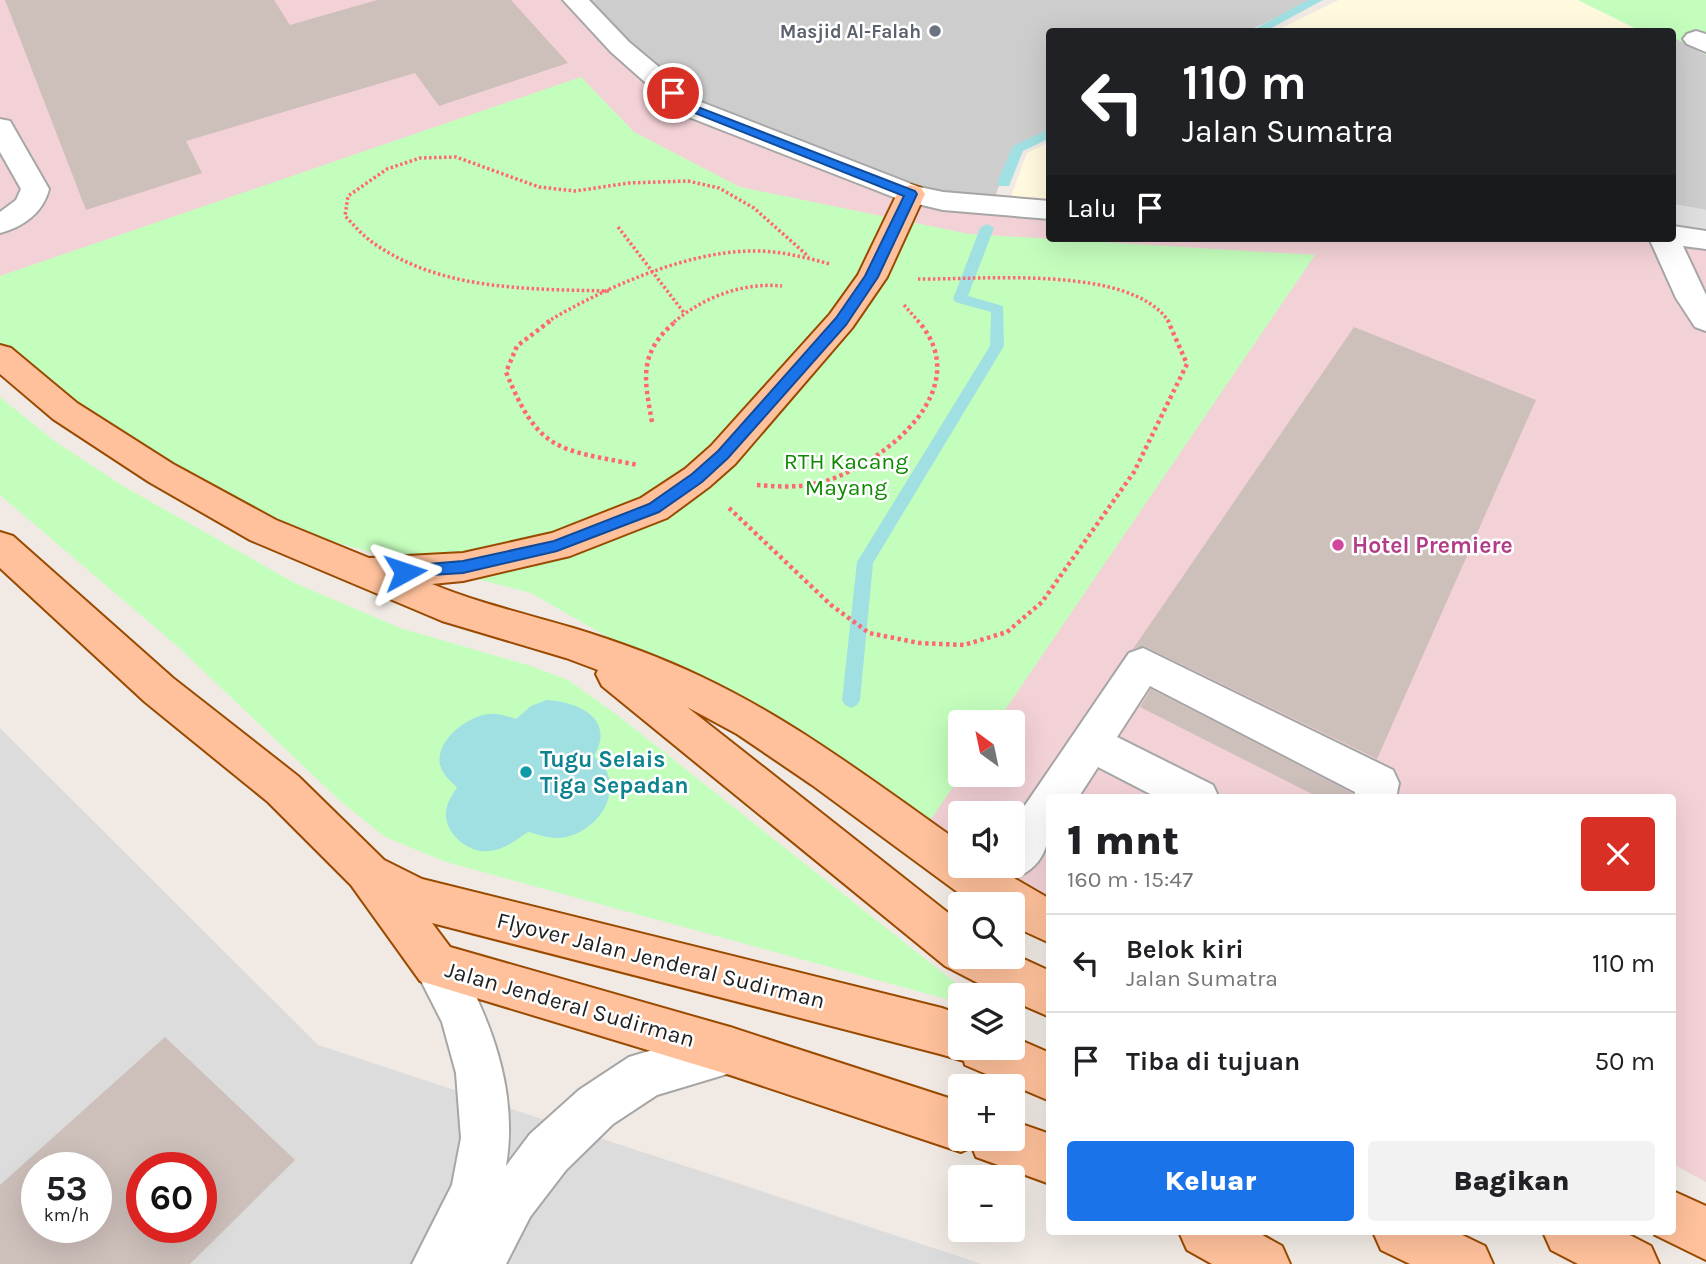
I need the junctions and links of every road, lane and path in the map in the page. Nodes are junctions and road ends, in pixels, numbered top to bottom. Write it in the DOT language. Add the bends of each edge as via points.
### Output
graph roads {
  1 [pos="575,0"];
  2 [pos="0,127"];
  3 [pos="911,194"];
  4 [pos="1046,209"];
  5 [pos="0,224"];
  6 [pos="618,227"];
  7 [pos="1676,235"];
  8 [pos="1706,240"];
  9 [pos="1666,242"];
  10 [pos="810,258"];
  11 [pos="654,275"];
  12 [pos="872,277"];
  13 [pos="936,280"];
  14 [pos="782,286"];
  15 [pos="612,290"];
  16 [pos="685,314"];
  17 [pos="1706,320"];
  18 [pos="0,356"];
  19 [pos="652,422"];
  20 [pos="697,478"];
  21 [pos="0,546"];
  22 [pos="355,570"];
  23 [pos="574,644"];
  24 [pos="1092,744"];
  25 [pos="1058,794"];
  26 [pos="1190,794"];
  27 [pos="1376,794"];
  28 [pos="1046,812"];
  29 [pos="948,840"];
  30 [pos="1025,843"];
  31 [pos="366,871"];
  32 [pos="1010,878"];
  33 [pos="1046,918"];
  34 [pos="948,941"];
  35 [pos="436,965"];
  36 [pos="994,969"];
  37 [pos="1046,993"];
  38 [pos="948,1036"];
  39 [pos="730,1051"];
  40 [pos="1010,1060"];
  41 [pos="1046,1075"];
  42 [pos="948,1123"];
  43 [pos="1025,1150"];
  44 [pos="1046,1158"];
  45 [pos="1676,1219"];
  46 [pos="1706,1234"];
  47 [pos="1211,1235"];
  48 [pos="1405,1235"];
  49 [pos="1575,1235"];
  50 [pos="438,1264"];
  51 [pos="478,1264"];
  52 [pos="1264,1264"];
  53 [pos="1466,1264"];
  54 [pos="1633,1264"];
  1 -- 3 [label="street" via="620,47 691,108"];
  2 -- 5 [label="street" via="35,189 24,211"];
  3 -- 4 [label="street"];
  3 -- 12 [label="main road"];
  6 -- 11 [label="path"];
  7 -- 8 [label="street"];
  9 -- 17 [label="street"];
  10 -- 11 [label="path" via="743,251"];
  10 -- 12 [label="path"];
  10 -- 15 [label="path" via="754,208 719,188 688,181 575,191 539,187 456,157 420,158 387,169 348,196 345,216 372,243 413,265 462,282"];
  11 -- 15 [label="path"];
  11 -- 16 [label="path"];
  12 -- 20 [label="main road" via="841,321 723,455"];
  12 -- 20 [label="path" via="912,312 935,344 938,365 931,401 905,435 868,463 827,481 783,488"];
  13 -- 20 [label="path" via="1093,283 1124,289 1153,304 1172,326 1187,364 1135,472 1042,602 1007,632 964,645 919,643 869,633 831,605"];
  14 -- 16 [label="path" via="757,285 710,300"];
  15 -- 20 [label="path" via="547,321 516,345 506,372 521,407 541,436 566,449"];
  16 -- 19 [label="path" via="654,344 644,379"];
  18 -- 22 [label="main road" via="65,411 161,473 263,530"];
  20 -- 22 [label="main road" via="654,508 534,552 463,567"];
  21 -- 31 [label="main road, Jalan Jenderal Sudirman" via="159,690 283,789"];
  22 -- 23 [label="main road" via="454,610"];
  23 -- 29 [label="main road" via="687,688"];
  23 -- 34 [label="main road" via="628,682"];
  24 -- 25 [label="street"];
  24 -- 26 [label="street"];
  24 -- 27 [label="street" via="1143,664 1378,783"];
  28 -- 30 [label="street"];
  31 -- 35 [label="main road, Jalan Jenderal Sudirman"];
  31 -- 38 [label="main road, Flyover Jalan Jenderal Sudirman" via="414,898"];
  32 -- 33 [label="main road"];
  35 -- 39 [label="main road, Jalan Jenderal Sudirman"];
  35 -- 50 [label="street" via="463,1015 481,1073 486,1138 476,1192"];
  36 -- 37 [label="main road"];
  39 -- 42 [label="main road, Jalan Jenderal Sudirman"];
  39 -- 51 [label="street" via="646,1074 596,1107 548,1152 519,1190"];
  40 -- 41 [label="main road, Flyover Jalan Jenderal Sudirman"];
  43 -- 44 [label="main road"];
  45 -- 46 [label="main road"];
  47 -- 52 [label="main road"];
  48 -- 53 [label="main road"];
  49 -- 54 [label="main road"];
}
